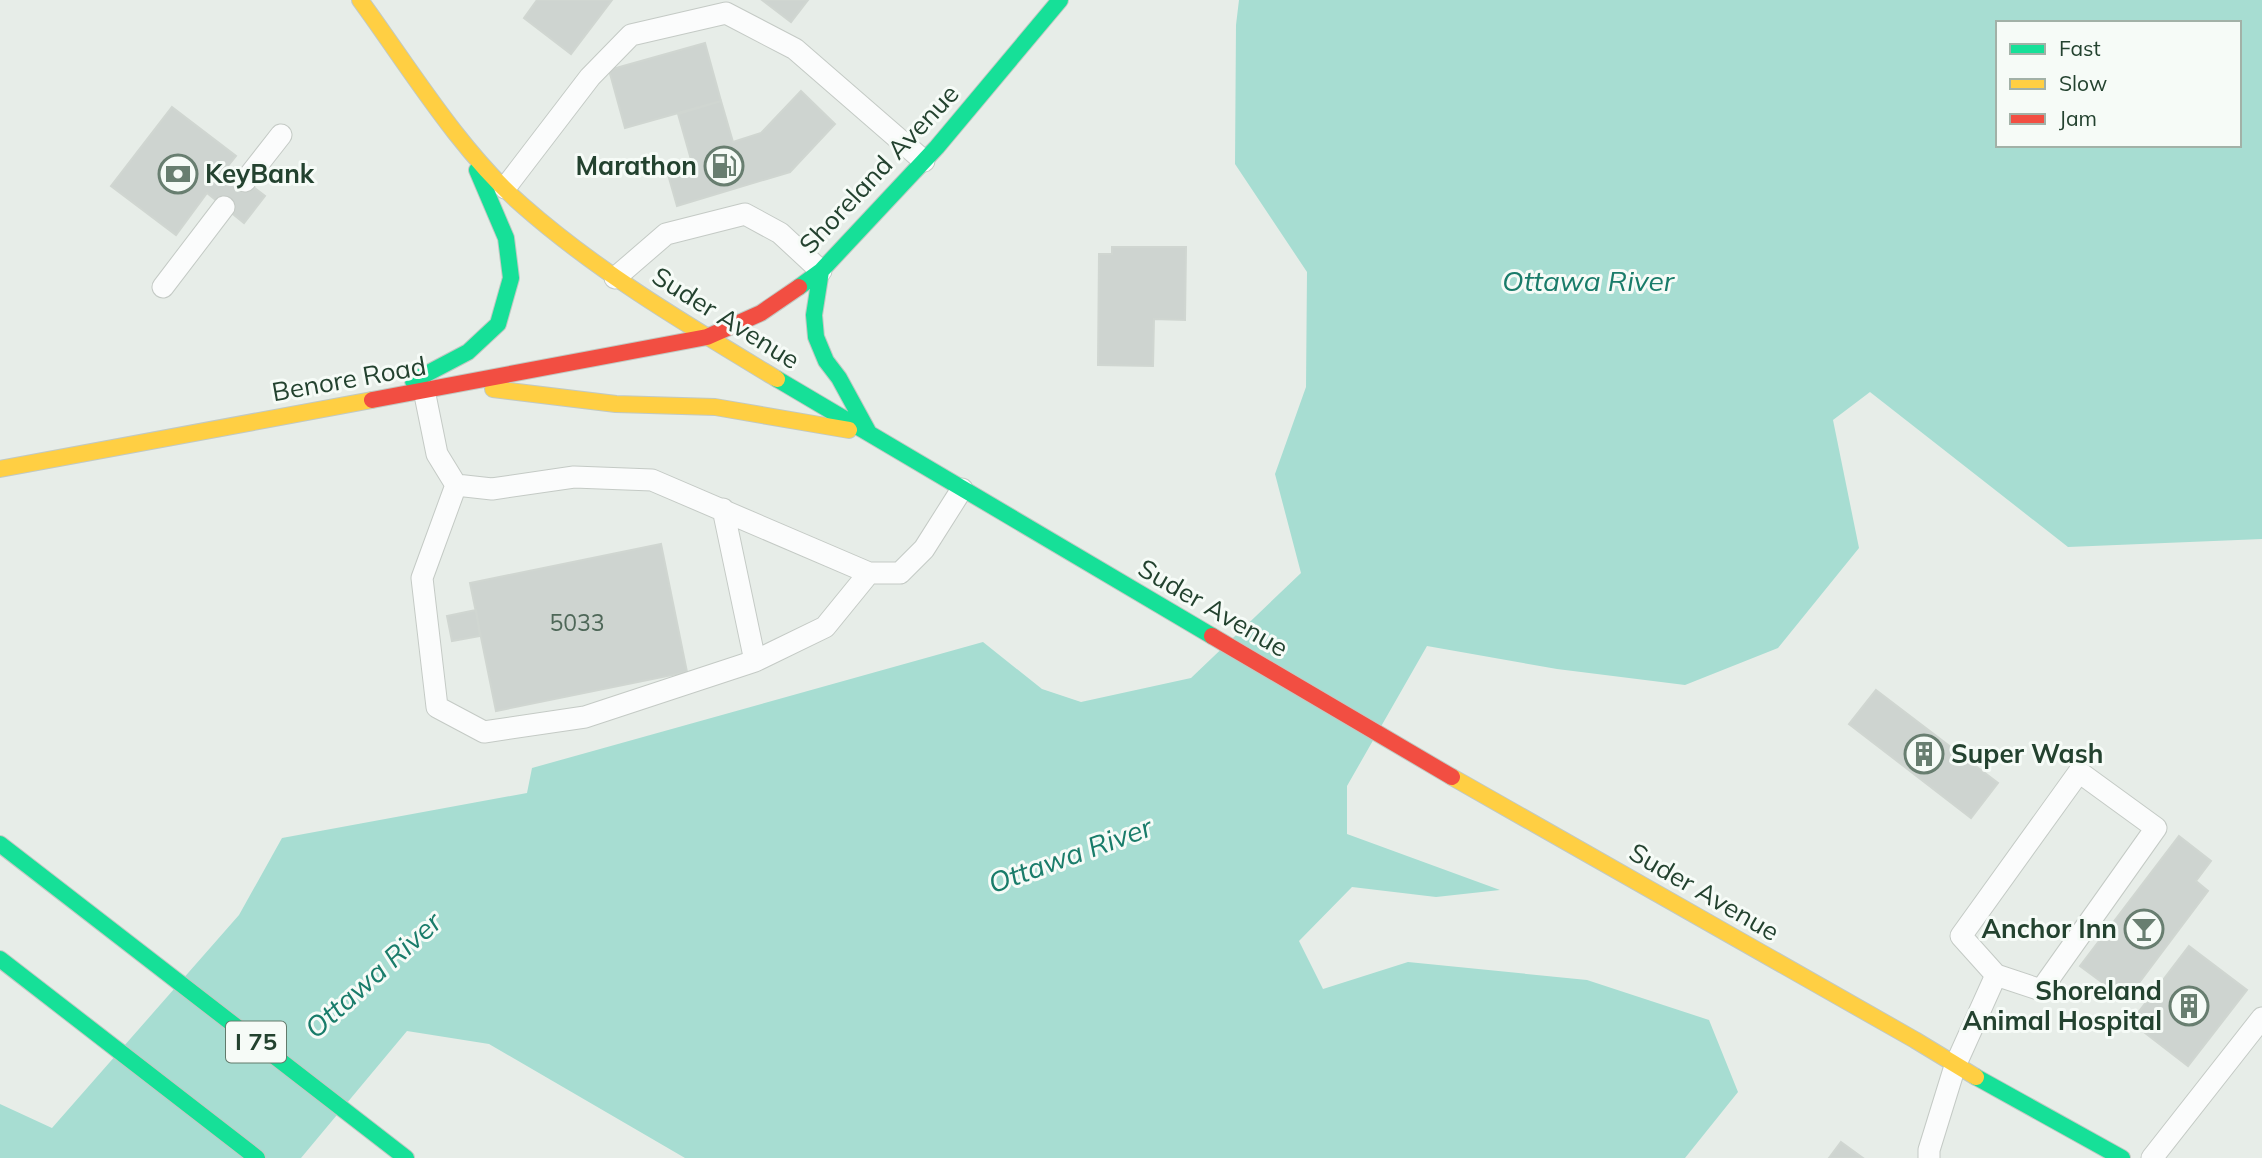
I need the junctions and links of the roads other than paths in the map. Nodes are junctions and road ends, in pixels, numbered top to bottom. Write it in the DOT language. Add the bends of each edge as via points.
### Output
graph roads {
  1 [pos="360,0"];
  2 [pos="1060,0"];
  3 [pos="281,135"];
  4 [pos="468,148"];
  5 [pos="924,161"];
  6 [pos="245,181"];
  7 [pos="505,188"];
  8 [pos="224,207"];
  9 [pos="821,271"];
  10 [pos="615,278"];
  11 [pos="163,287"];
  12 [pos="707,337"];
  13 [pos="456,384"];
  14 [pos="424,390"];
  15 [pos="383,397"];
  16 [pos="869,433"];
  17 [pos="0,469"];
  18 [pos="456,485"];
  19 [pos="962,489"];
  20 [pos="723,509"];
  21 [pos="869,573"];
  22 [pos="755,661"];
  23 [pos="0,844"];
  24 [pos="0,959"];
  25 [pos="1996,975"];
  26 [pos="2262,1018"];
  27 [pos="1955,1066"];
  28 [pos="257,1158"];
  29 [pos="406,1158"];
  30 [pos="1928,1158"];
  31 [pos="2122,1158"];
  32 [pos="2152,1158"];
  1 -- 4 [label="main road, Suder Avenue"];
  2 -- 5 [label="main road, Shoreland Avenue"];
  3 -- 6 [label="lane"];
  4 -- 7 [label="main road, Suder Avenue"];
  4 -- 15 [label="main road" via="506,237 510,278 498,324 468,352"];
  5 -- 7 [label="lane" via="795,49 726,13 631,35 590,77"];
  5 -- 9 [label="main road, Shoreland Avenue"];
  7 -- 10 [label="main road, Suder Avenue"];
  8 -- 11 [label="lane"];
  9 -- 10 [label="lane" via="780,233 745,214 666,234"];
  9 -- 12 [label="main road, Shoreland Avenue" via="761,313"];
  9 -- 16 [label="main road" via="814,315 816,337"];
  10 -- 12 [label="main road, Suder Avenue"];
  12 -- 13 [label="main road, Benore Road"];
  12 -- 16 [label="main road, Suder Avenue"];
  13 -- 14 [label="main road, Benore Road"];
  13 -- 16 [label="main road" via="617,404 715,407"];
  14 -- 15 [label="main road, Benore Road"];
  14 -- 18 [label="lane" via="437,454"];
  15 -- 17 [label="main road, Benore Road"];
  16 -- 19 [label="main road, Suder Avenue"];
  18 -- 20 [label="lane" via="492,489 574,477 652,480"];
  18 -- 22 [label="lane" via="422,578 437,707 484,732 584,717"];
  19 -- 21 [label="lane" via="925,549 900,573"];
  19 -- 27 [label="main road, Suder Avenue"];
  20 -- 21 [label="lane"];
  20 -- 22 [label="lane"];
  21 -- 22 [label="lane" via="825,627"];
  23 -- 29 [label="main road, I 75"];
  24 -- 28 [label="main road"];
  25 -- 25 [label="lane" via="1961,936 2079,772 2156,828 2041,990"];
  25 -- 27 [label="lane"];
  26 -- 32 [label="lane"];
  27 -- 30 [label="lane"];
  27 -- 31 [label="main road, Suder Avenue"];
}
